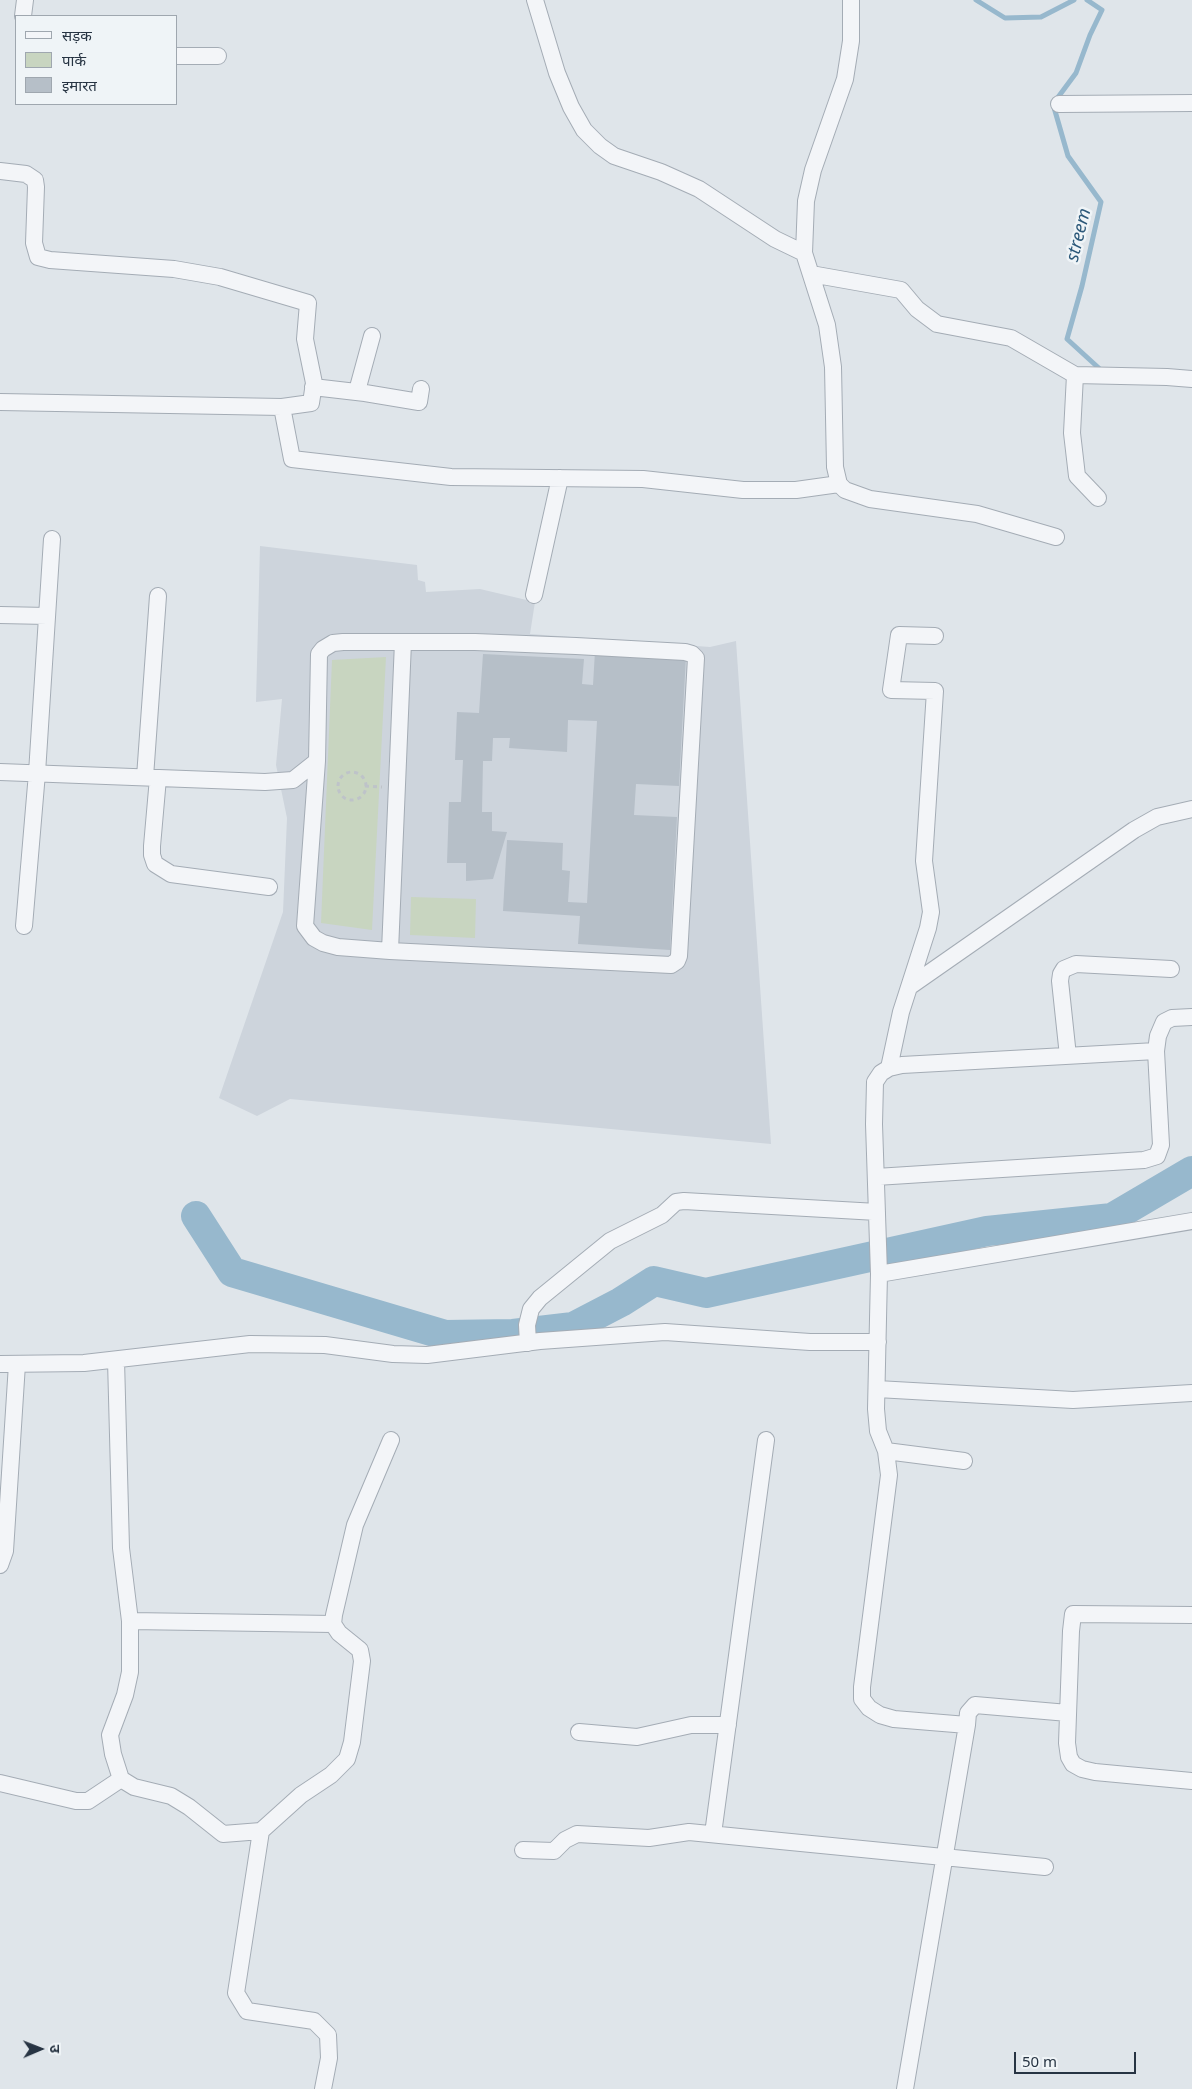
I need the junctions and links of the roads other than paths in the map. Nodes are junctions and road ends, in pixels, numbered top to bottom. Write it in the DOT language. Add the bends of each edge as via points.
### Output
graph roads {
  1 [pos="25,0"];
  2 [pos="535,0"];
  3 [pos="852,0"];
  4 [pos="22,15"];
  5 [pos="178,56"];
  6 [pos="218,56"];
  7 [pos="1192,103"];
  8 [pos="1059,104"];
  9 [pos="0,171"];
  10 [pos="804,253"];
  11 [pos="811,274"];
  12 [pos="372,336"];
  13 [pos="1075,375"];
  14 [pos="1192,379"];
  15 [pos="313,386"];
  16 [pos="421,389"];
  17 [pos="356,392"];
  18 [pos="0,402"];
  19 [pos="282,407"];
  20 [pos="560,478"];
  21 [pos="839,484"];
  22 [pos="1098,498"];
  23 [pos="1056,536"];
  24 [pos="52,539"];
  25 [pos="534,595"];
  26 [pos="158,596"];
  27 [pos="0,615"];
  28 [pos="47,616"];
  29 [pos="935,636"];
  30 [pos="403,642"];
  31 [pos="317,761"];
  32 [pos="0,772"];
  33 [pos="37,773"];
  34 [pos="152,778"];
  35 [pos="293,780"];
  36 [pos="314,803"];
  37 [pos="1192,809"];
  38 [pos="269,887"];
  39 [pos="24,926"];
  40 [pos="390,951"];
  41 [pos="1171,969"];
  42 [pos="909,987"];
  43 [pos="1192,1017"];
  44 [pos="1156,1051"];
  45 [pos="1068,1056"];
  46 [pos="889,1068"];
  47 [pos="876,1177"];
  48 [pos="877,1212"];
  49 [pos="1192,1221"];
  50 [pos="879,1271"];
  51 [pos="527,1334"];
  52 [pos="878,1342"];
  53 [pos="116,1360"];
  54 [pos="0,1364"];
  55 [pos="17,1364"];
  56 [pos="877,1389"];
  57 [pos="1192,1393"];
  58 [pos="391,1440"];
  59 [pos="766,1440"];
  60 [pos="886,1451"];
  61 [pos="964,1461"];
  62 [pos="0,1565"];
  63 [pos="1192,1615"];
  64 [pos="130,1621"];
  65 [pos="333,1624"];
  66 [pos="1068,1714"];
  67 [pos="728,1725"];
  68 [pos="966,1725"];
  69 [pos="580,1732"];
  70 [pos="122,1779"];
  71 [pos="1192,1781"];
  72 [pos="0,1783"];
  73 [pos="261,1831"];
  74 [pos="713,1834"];
  75 [pos="523,1850"];
  76 [pos="945,1857"];
  77 [pos="1045,1867"];
  78 [pos="323,2089"];
  79 [pos="905,2089"];
  1 -- 4 [label="street"];
  2 -- 10 [label="street" via="571,107 584,130 600,146 614,156 699,189 775,239"];
  3 -- 10 [label="street" via="851,41 844,79 806,201"];
  5 -- 6 [label="street"];
  7 -- 8 [label="street"];
  9 -- 15 [label="street" via="26,174 35,180 34,243 38,257 174,269 220,277 308,303 305,339"];
  10 -- 11 [label="street"];
  11 -- 13 [label="street" via="901,290 917,309 937,324 1011,338"];
  11 -- 21 [label="street" via="830,341"];
  12 -- 17 [label="street"];
  13 -- 14 [label="street"];
  13 -- 22 [label="street" via="1072,433 1077,476"];
  15 -- 17 [label="street"];
  15 -- 19 [label="street" via="312,403"];
  16 -- 17 [label="street" via="419,402"];
  18 -- 19 [label="street"];
  19 -- 20 [label="street" via="292,459 451,477"];
  20 -- 21 [label="street" via="643,479 743,490 796,490"];
  20 -- 25 [label="street"];
  21 -- 23 [label="street" via="854,495 977,514"];
  24 -- 28 [label="street"];
  26 -- 34 [label="street"];
  27 -- 28 [label="street"];
  28 -- 33 [label="street"];
  29 -- 42 [label="street" via="900,635 891,690 935,691 924,861 931,912"];
  30 -- 31 [label="street" via="343,642 322,649 319,654"];
  30 -- 40 [label="street"];
  30 -- 40 [label="street" via="475,642 685,652 692,654 697,663 677,961 671,965"];
  31 -- 35 [label="street"];
  31 -- 36 [label="street"];
  32 -- 33 [label="street"];
  33 -- 34 [label="street"];
  33 -- 39 [label="street"];
  34 -- 35 [label="street"];
  34 -- 38 [label="street" via="152,854 155,864 170,874"];
  35 -- 36 [label="street"];
  36 -- 40 [label="street" via="305,926 314,938 323,943"];
  37 -- 42 [label="street" via="1157,817 1134,830"];
  41 -- 45 [label="street" via="1076,964 1064,969 1060,981"];
  42 -- 46 [label="street"];
  43 -- 44 [label="street" via="1172,1018 1164,1022"];
  44 -- 45 [label="street"];
  44 -- 47 [label="street" via="1161,1145 1157,1156 1144,1160"];
  45 -- 46 [label="street"];
  46 -- 47 [label="street" via="875,1082"];
  47 -- 48 [label="street"];
  48 -- 50 [label="street"];
  48 -- 51 [label="street" via="676,1202 662,1215 610,1241 540,1298 531,1309"];
  49 -- 50 [label="street"];
  50 -- 52 [label="street"];
  51 -- 52 [label="street" via="665,1332 810,1342"];
  51 -- 53 [label="street" via="427,1355 325,1345 250,1344"];
  52 -- 56 [label="street"];
  53 -- 55 [label="street"];
  53 -- 64 [label="street" via="121,1548"];
  54 -- 55 [label="street"];
  55 -- 62 [label="street" via="5,1551"];
  56 -- 57 [label="street" via="1073,1400"];
  56 -- 60 [label="street" via="876,1420"];
  58 -- 65 [label="street" via="355,1525"];
  59 -- 67 [label="street"];
  60 -- 61 [label="street"];
  60 -- 68 [label="street" via="888,1493 862,1699 880,1715 894,1719"];
  63 -- 66 [label="street" via="1073,1614"];
  64 -- 65 [label="street"];
  64 -- 70 [label="street" via="130,1672 110,1735"];
  65 -- 73 [label="street" via="360,1650 362,1661 347,1759"];
  66 -- 68 [label="street" via="975,1705 968,1713"];
  66 -- 71 [label="street" via="1069,1756 1073,1764 1082,1769"];
  67 -- 69 [label="street" via="691,1724 637,1737"];
  67 -- 74 [label="street"];
  68 -- 76 [label="street"];
  70 -- 72 [label="street" via="88,1801"];
  70 -- 73 [label="street" via="134,1788 170,1796 223,1834"];
  73 -- 78 [label="street" via="236,1993 247,2011 314,2021 328,2035 329,2058"];
  74 -- 75 [label="street" via="689,1832 649,1838 577,1834 565,1840 554,1852"];
  74 -- 76 [label="street"];
  76 -- 77 [label="street"];
  76 -- 79 [label="street"];
}
